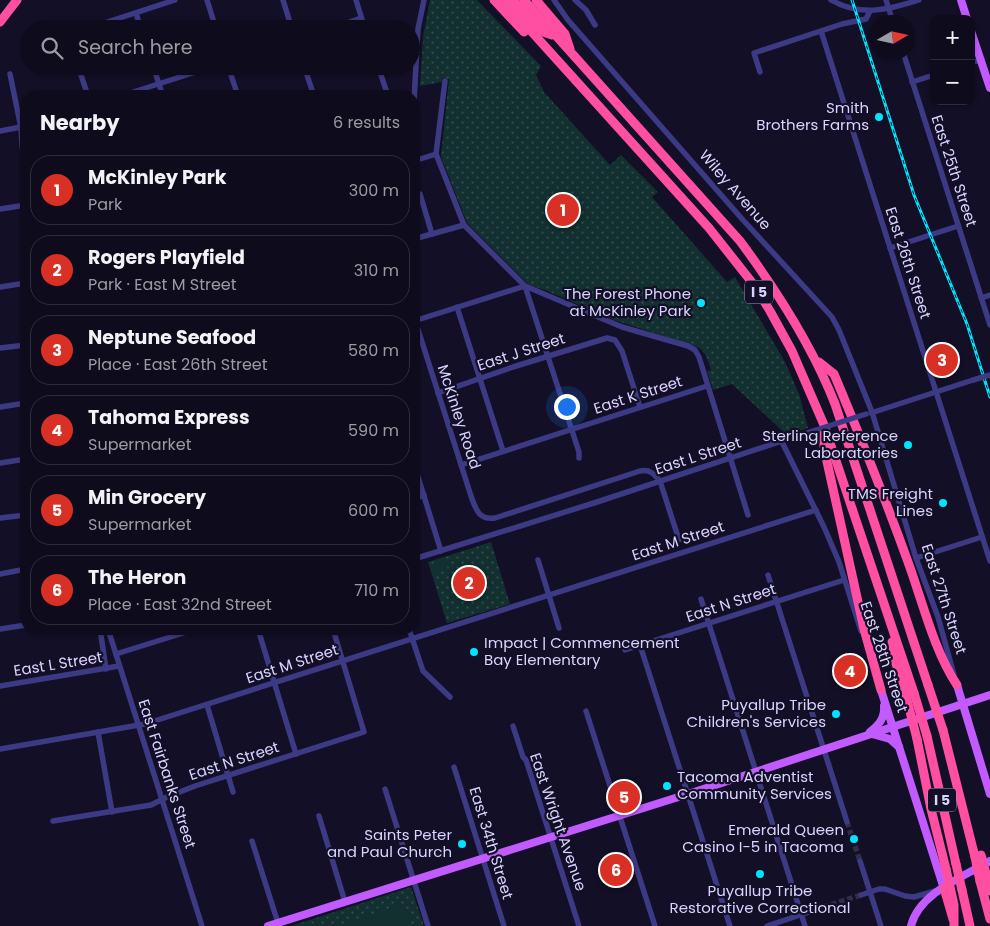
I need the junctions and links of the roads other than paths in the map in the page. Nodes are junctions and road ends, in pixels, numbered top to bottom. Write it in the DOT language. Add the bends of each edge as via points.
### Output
graph roads {
  1 [pos="17,0"];
  2 [pos="174,0"];
  3 [pos="207,0"];
  4 [pos="283,0"];
  5 [pos="356,0"];
  6 [pos="424,0"];
  7 [pos="494,0"];
  8 [pos="503,0"];
  9 [pos="513,0"];
  10 [pos="524,0"];
  11 [pos="536,0"];
  12 [pos="554,0"];
  13 [pos="575,0"];
  14 [pos="830,0"];
  15 [pos="886,0"];
  16 [pos="918,0"];
  17 [pos="961,0"];
  18 [pos="889,9"];
  19 [pos="870,11"];
  20 [pos="136,13"];
  21 [pos="891,15"];
  22 [pos="966,15"];
  23 [pos="361,18"];
  24 [pos="114,20"];
  25 [pos="138,20"];
  26 [pos="213,20"];
  27 [pos="289,20"];
  28 [pos="355,20"];
  29 [pos="420,20"];
  30 [pos="0,22"];
  31 [pos="595,25"];
  32 [pos="820,31"];
  33 [pos="556,37"];
  34 [pos="975,44"];
  35 [pos="572,54"];
  36 [pos="905,60"];
  37 [pos="980,60"];
  38 [pos="975,62"];
  39 [pos="760,72"];
  40 [pos="10,74"];
  41 [pos="81,75"];
  42 [pos="156,75"];
  43 [pos="186,75"];
  44 [pos="231,75"];
  45 [pos="307,75"];
  46 [pos="381,75"];
  47 [pos="415,75"];
  48 [pos="930,76"];
  49 [pos="445,81"];
  50 [pos="912,82"];
  51 [pos="159,84"];
  52 [pos="990,88"];
  53 [pos="86,90"];
  54 [pos="140,90"];
  55 [pos="161,90"];
  56 [pos="236,90"];
  57 [pos="312,90"];
  58 [pos="386,90"];
  59 [pos="415,90"];
  60 [pos="20,112"];
  61 [pos="20,128"];
  62 [pos="0,131"];
  63 [pos="436,154"];
  64 [pos="420,159"];
  65 [pos="665,178"];
  66 [pos="420,194"];
  67 [pos="20,205"];
  68 [pos="0,209"];
  69 [pos="464,226"];
  70 [pos="958,226"];
  71 [pos="432,234"];
  72 [pos="420,237"];
  73 [pos="890,248"];
  74 [pos="20,284"];
  75 [pos="525,286"];
  76 [pos="0,287"];
  77 [pos="990,295"];
  78 [pos="981,298"];
  79 [pos="457,307"];
  80 [pos="420,318"];
  81 [pos="990,325"];
  82 [pos="420,338"];
  83 [pos="20,346"];
  84 [pos="0,348"];
  85 [pos="548,356"];
  86 [pos="816,361"];
  87 [pos="990,375"];
  88 [pos="479,378"];
  89 [pos="707,386"];
  90 [pos="438,392"];
  91 [pos="936,392"];
  92 [pos="20,404"];
  93 [pos="0,407"];
  94 [pos="640,407"];
  95 [pos="869,413"];
  96 [pos="824,425"];
  97 [pos="571,429"];
  98 [pos="782,442"];
  99 [pos="503,451"];
  100 [pos="579,458"];
  101 [pos="731,458"];
  102 [pos="20,460"];
  103 [pos="0,463"];
  104 [pos="461,465"];
  105 [pos="660,481"];
  106 [pos="420,483"];
  107 [pos="424,496"];
  108 [pos="420,497"];
  109 [pos="816,510"];
  110 [pos="20,515"];
  111 [pos="748,515"];
  112 [pos="0,518"];
  113 [pos="982,537"];
  114 [pos="679,540"];
  115 [pos="441,551"];
  116 [pos="420,557"];
  117 [pos="916,558"];
  118 [pos="538,560"];
  119 [pos="990,561"];
  120 [pos="20,570"];
  121 [pos="0,574"];
  122 [pos="768,575"];
  123 [pos="844,580"];
  124 [pos="549,596"];
  125 [pos="701,599"];
  126 [pos="777,602"];
  127 [pos="709,623"];
  128 [pos="20,626"];
  129 [pos="559,628"];
  130 [pos="0,629"];
  131 [pos="101,635"];
  132 [pos="110,635"];
  133 [pos="177,635"];
  134 [pos="260,635"];
  135 [pos="336,635"];
  136 [pos="411,635"];
  137 [pos="412,639"];
  138 [pos="640,645"];
  139 [pos="626,650"];
  140 [pos="116,654"];
  141 [pos="344,660"];
  142 [pos="120,666"];
  143 [pos="106,669"];
  144 [pos="275,683"];
  145 [pos="957,685"];
  146 [pos="0,686"];
  147 [pos="882,693"];
  148 [pos="910,695"];
  149 [pos="990,695"];
  150 [pos="450,697"];
  151 [pos="962,704"];
  152 [pos="207,705"];
  153 [pos="586,711"];
  154 [pos="139,726"];
  155 [pos="513,726"];
  156 [pos="893,726"];
  157 [pos="98,732"];
  158 [pos="870,733"];
  159 [pos="0,748"];
  160 [pos="900,748"];
  161 [pos="824,749"];
  162 [pos="296,754"];
  163 [pos="454,767"];
  164 [pos="756,772"];
  165 [pos="229,775"];
  166 [pos="385,789"];
  167 [pos="233,792"];
  168 [pos="688,794"];
  169 [pos="990,794"];
  170 [pos="162,800"];
  171 [pos="112,812"];
  172 [pos="319,816"];
  173 [pos="620,816"];
  174 [pos="53,821"];
  175 [pos="847,822"];
  176 [pos="551,837"];
  177 [pos="252,841"];
  178 [pos="482,859"];
  179 [pos="860,861"];
  180 [pos="990,861"];
  181 [pos="984,879"];
  182 [pos="414,880"];
  183 [pos="944,888"];
  184 [pos="990,891"];
  185 [pos="872,892"];
  186 [pos="862,895"];
  187 [pos="344,902"];
  188 [pos="814,910"];
  189 [pos="802,914"];
  190 [pos="990,919"];
  191 [pos="278,923"];
  192 [pos="202,926"];
  193 [pos="268,926"];
  194 [pos="428,926"];
  195 [pos="504,926"];
  196 [pos="579,926"];
  197 [pos="655,926"];
  198 [pos="730,926"];
  199 [pos="767,926"];
  200 [pos="805,926"];
  201 [pos="881,926"];
  202 [pos="911,926"];
  203 [pos="953,926"];
  204 [pos="970,926"];
  1 -- 30 [label="highway"];
  2 -- 20 [label="street"];
  3 -- 26 [label="street"];
  4 -- 27 [label="street"];
  5 -- 23 [label="street"];
  6 -- 29 [label="street"];
  7 -- 65 [label="highway, I 5"];
  8 -- 65 [label="highway, I 5"];
  9 -- 33 [label="highway, I 5" via="543,32"];
  10 -- 33 [label="highway, I 5"];
  11 -- 35 [label="highway" via="565,34"];
  12 -- 95 [label="street, Wiley Avenue" via="743,220 832,318"];
  13 -- 31 [label="street"];
  14 -- 19 [label="street" via="852,9"];
  15 -- 18 [label="street"];
  16 -- 18 [label="street"];
  17 -- 22 [label="main road"];
  18 -- 19 [label="street"];
  18 -- 21 [label="street"];
  19 -- 32 [label="street" via="866,19"];
  20 -- 24 [label="street"];
  20 -- 25 [label="street"];
  23 -- 28 [label="street"];
  32 -- 39 [label="street" via="754,53"];
  32 -- 73 [label="street, East 26th Street"];
  33 -- 35 [label="highway, I 5"];
  34 -- 37 [label="main road"];
  35 -- 86 [label="highway, I 5" via="740,241 761,269"];
  36 -- 50 [label="street, East 25th Street"];
  37 -- 38 [label="street"];
  37 -- 52 [label="main road"];
  40 -- 60 [label="street"];
  41 -- 53 [label="street"];
  42 -- 51 [label="street"];
  43 -- 51 [label="street"];
  44 -- 56 [label="street"];
  45 -- 57 [label="street"];
  46 -- 58 [label="street"];
  47 -- 59 [label="street"];
  48 -- 50 [label="street"];
  49 -- 63 [label="street"];
  50 -- 70 [label="street, East 25th Street"];
  51 -- 54 [label="street"];
  51 -- 55 [label="street"];
  61 -- 62 [label="street"];
  63 -- 64 [label="street"];
  63 -- 69 [label="street"];
  65 -- 96 [label="highway, I 5" via="754,285 792,351"];
  66 -- 71 [label="street"];
  67 -- 68 [label="street"];
  69 -- 71 [label="street"];
  69 -- 75 [label="street"];
  70 -- 73 [label="street"];
  70 -- 78 [label="street, East 25th Street"];
  71 -- 72 [label="street"];
  73 -- 91 [label="street, East 26th Street"];
  74 -- 76 [label="street"];
  75 -- 79 [label="street"];
  75 -- 85 [label="street"];
  75 -- 89 [label="street" via="622,326 694,350"];
  77 -- 78 [label="street"];
  78 -- 81 [label="street, East 25th Street"];
  79 -- 80 [label="street"];
  79 -- 88 [label="street"];
  82 -- 90 [label="street, McKinley Road"];
  83 -- 84 [label="street"];
  85 -- 88 [label="street, East J Street"];
  85 -- 94 [label="street, East J Street" via="602,339 612,339 622,351"];
  85 -- 97 [label="street"];
  86 -- 145 [label="highway" via="834,374 946,666"];
  86 -- 181 [label="highway, I 5, bridge" via="835,404 943,730 967,804"];
  87 -- 91 [label="street, East L Street, bridge"];
  88 -- 90 [label="street, East J Street"];
  88 -- 99 [label="street"];
  89 -- 94 [label="street, East K Street"];
  89 -- 101 [label="street"];
  90 -- 104 [label="street, McKinley Road"];
  91 -- 95 [label="street, East L Street"];
  91 -- 113 [label="street, East 26th Street"];
  92 -- 93 [label="street"];
  94 -- 97 [label="street, East K Street"];
  95 -- 98 [label="street, East L Street, bridge"];
  95 -- 117 [label="street, East 27th Street"];
  96 -- 147 [label="highway" via="824,448 864,629"];
  96 -- 148 [label="highway, I 5" via="868,554"];
  97 -- 99 [label="street, East K Street"];
  97 -- 100 [label="street"];
  98 -- 101 [label="street, East L Street"];
  98 -- 109 [label="street, East 28th Street"];
  99 -- 104 [label="street, East K Street"];
  101 -- 105 [label="street, East L Street"];
  101 -- 111 [label="street"];
  102 -- 103 [label="street"];
  104 -- 105 [label="street, McKinley Road" via="477,511 485,518 495,518 643,470 654,473"];
  105 -- 114 [label="street"];
  105 -- 115 [label="street, East L Street"];
  106 -- 107 [label="street"];
  107 -- 108 [label="street"];
  107 -- 115 [label="street"];
  109 -- 123 [label="street, East 28th Street"];
  109 -- 124 [label="street, East M Street"];
  110 -- 112 [label="street"];
  113 -- 117 [label="street"];
  113 -- 119 [label="street, East 26th Street"];
  115 -- 116 [label="street, East L Street"];
  117 -- 145 [label="street, East 27th Street" via="938,617"];
  118 -- 124 [label="street"];
  120 -- 121 [label="street"];
  122 -- 126 [label="street"];
  123 -- 126 [label="street, East N Street"];
  123 -- 147 [label="street, East 28th Street"];
  124 -- 129 [label="street"];
  124 -- 137 [label="street, East M Street"];
  125 -- 127 [label="street"];
  126 -- 127 [label="street, East N Street"];
  126 -- 161 [label="street"];
  127 -- 138 [label="street, East N Street"];
  127 -- 164 [label="street"];
  128 -- 130 [label="street"];
  131 -- 143 [label="street"];
  132 -- 140 [label="street, East Fairbanks Street"];
  133 -- 140 [label="street, East L Street"];
  134 -- 144 [label="street"];
  135 -- 141 [label="street"];
  136 -- 137 [label="street"];
  137 -- 141 [label="street, East M Street"];
  137 -- 150 [label="street" via="423,671"];
  138 -- 139 [label="street, East N Street"];
  138 -- 168 [label="street"];
  140 -- 142 [label="street, East Fairbanks Street"];
  141 -- 144 [label="street, East M Street"];
  141 -- 162 [label="street, East N Street" via="364,732"];
  142 -- 143 [label="street, East L Street"];
  142 -- 154 [label="street, East Fairbanks Street"];
  143 -- 146 [label="street, East L Street"];
  144 -- 152 [label="street, East M Street"];
  144 -- 162 [label="street"];
  145 -- 151 [label="main road, East 27th Street"];
  147 -- 156 [label="main road, East 28th Street"];
  147 -- 158 [label="main road" via="883,717"];
  148 -- 203 [label="highway, bridge" via="935,828 954,905"];
  148 -- 204 [label="highway, I 5, bridge" via="927,736"];
  149 -- 151 [label="main road"];
  151 -- 156 [label="main road"];
  151 -- 169 [label="main road, East 27th Street"];
  152 -- 154 [label="street, East M Street"];
  152 -- 165 [label="street"];
  153 -- 173 [label="street"];
  154 -- 157 [label="street, East M Street"];
  154 -- 170 [label="street, East Fairbanks Street"];
  155 -- 176 [label="street, East Wright Avenue"];
  156 -- 158 [label="main road"];
  156 -- 160 [label="main road, East 28th Street"];
  157 -- 159 [label="street, East M Street"];
  157 -- 171 [label="street"];
  158 -- 160 [label="main road" via="890,739"];
  158 -- 161 [label="main road"];
  160 -- 183 [label="main road, East 28th Street"];
  161 -- 164 [label="main road"];
  161 -- 175 [label="street"];
  162 -- 165 [label="street, East N Street"];
  163 -- 178 [label="street, East 34th Street"];
  164 -- 168 [label="main road"];
  164 -- 189 [label="street"];
  165 -- 167 [label="street"];
  165 -- 170 [label="street, East N Street"];
  166 -- 182 [label="street"];
  168 -- 173 [label="main road"];
  168 -- 198 [label="street"];
  170 -- 171 [label="street, East N Street"];
  170 -- 192 [label="street, East Fairbanks Street"];
  171 -- 174 [label="street, East N Street"];
  172 -- 187 [label="street"];
  173 -- 176 [label="main road"];
  173 -- 197 [label="street"];
  176 -- 178 [label="main road"];
  176 -- 196 [label="street, East Wright Avenue"];
  177 -- 191 [label="street"];
  178 -- 182 [label="main road"];
  178 -- 195 [label="street, East 34th Street"];
  179 -- 185 [label="street"];
  180 -- 183 [label="main road"];
  181 -- 184 [label="highway"];
  181 -- 190 [label="highway"];
  182 -- 187 [label="main road"];
  182 -- 194 [label="street"];
  183 -- 185 [label="street" via="914,897"];
  183 -- 202 [label="main road" via="925,901"];
  183 -- 203 [label="highway"];
  185 -- 186 [label="street"];
  185 -- 201 [label="street"];
  187 -- 191 [label="main road"];
  188 -- 189 [label="street"];
  189 -- 199 [label="street"];
  189 -- 200 [label="street"];
  191 -- 193 [label="main road"];
}
